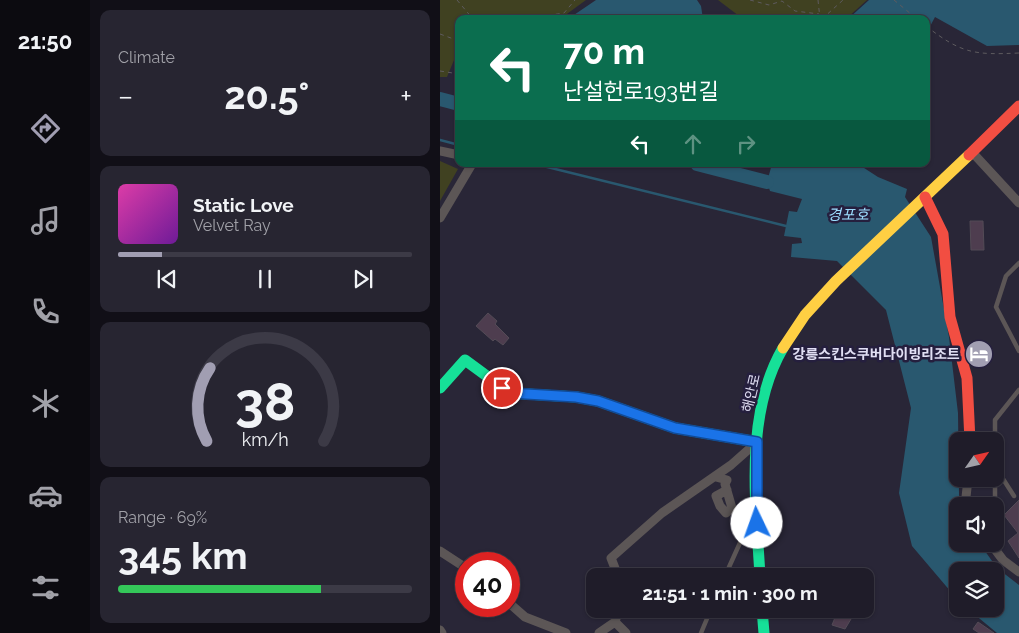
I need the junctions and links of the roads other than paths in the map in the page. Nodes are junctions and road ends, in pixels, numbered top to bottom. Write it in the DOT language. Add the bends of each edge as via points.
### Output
graph roads {
  1 [pos="1019,106"];
  2 [pos="440,151"];
  3 [pos="972,152"];
  4 [pos="455,154"];
  5 [pos="470,167"];
  6 [pos="922,199"];
  7 [pos="1019,203"];
  8 [pos="440,218"];
  9 [pos="1019,262"];
  10 [pos="1019,351"];
  11 [pos="440,388"];
  12 [pos="1019,390"];
  13 [pos="969,432"];
  14 [pos="995,432"];
  15 [pos="757,442"];
  16 [pos="716,477"];
  17 [pos="1004,479"];
  18 [pos="727,490"];
  19 [pos="1014,496"];
  20 [pos="756,506"];
  21 [pos="440,550"];
  22 [pos="997,552"];
  23 [pos="455,560"];
  24 [pos="615,568"];
  25 [pos="729,568"];
  26 [pos="760,568"];
  27 [pos="1019,572"];
  28 [pos="520,614"];
  29 [pos="616,618"];
  30 [pos="707,618"];
  31 [pos="763,618"];
  32 [pos="615,622"];
  33 [pos="566,633"];
  34 [pos="599,633"];
  35 [pos="626,633"];
  36 [pos="700,633"];
  37 [pos="764,633"];
  1 -- 3 [label="street"];
  2 -- 4 [label="street"];
  3 -- 6 [label="street"];
  3 -- 7 [label="street"];
  5 -- 8 [label="street"];
  6 -- 13 [label="street" via="943,234 950,317 966,378"];
  6 -- 15 [label="street, 해안로" via="802,319 778,359 767,386"];
  9 -- 10 [label="lane" via="1006,276 996,307"];
  11 -- 15 [label="street" via="465,360 510,393 598,401 675,428"];
  12 -- 14 [label="lane" via="995,420"];
  15 -- 16 [label="street"];
  15 -- 20 [label="street, 해안로"];
  16 -- 18 [label="street" via="727,480"];
  16 -- 24 [label="street" via="662,513 611,558"];
  17 -- 19 [label="lane"];
  20 -- 25 [label="lane"];
  20 -- 26 [label="street, 해안로"];
  21 -- 23 [label="street"];
  22 -- 27 [label="street"];
  28 -- 33 [label="street"];
  29 -- 32 [label="street"];
  30 -- 36 [label="lane"];
  31 -- 37 [label="street"];
  32 -- 34 [label="street"];
  32 -- 35 [label="street"];
}
